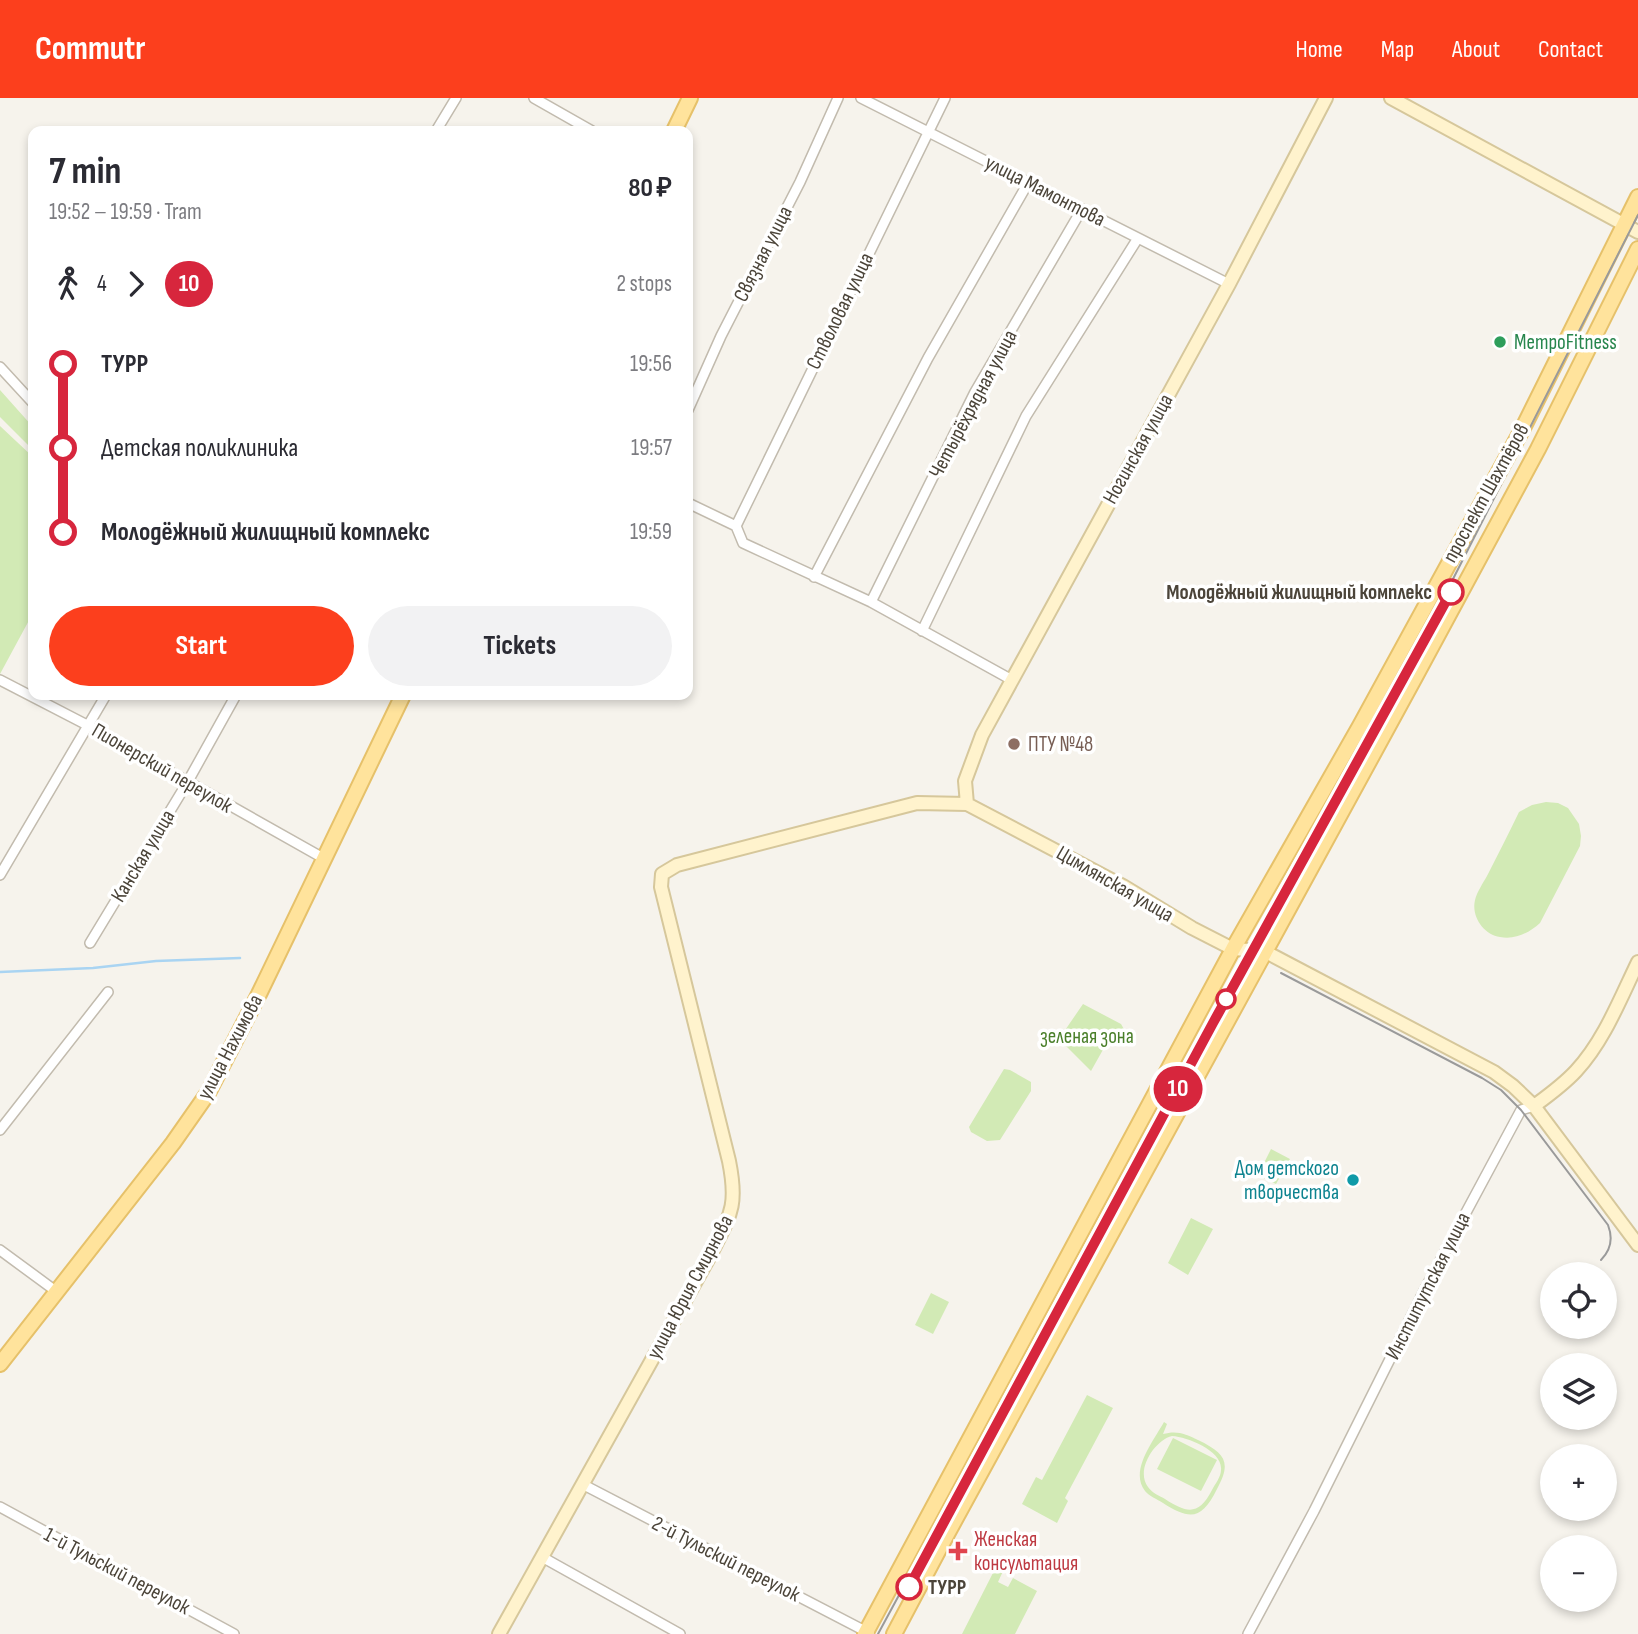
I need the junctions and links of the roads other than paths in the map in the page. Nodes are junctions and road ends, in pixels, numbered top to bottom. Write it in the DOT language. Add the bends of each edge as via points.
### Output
graph roads {
  1 [pos="456,98"];
  2 [pos="534,98"];
  3 [pos="690,98"];
  4 [pos="838,98"];
  5 [pos="861,98"];
  6 [pos="945,98"];
  7 [pos="1326,98"];
  8 [pos="1391,98"];
  9 [pos="439,126"];
  10 [pos="583,126"];
  11 [pos="676,126"];
  12 [pos="927,131"];
  13 [pos="1028,183"];
  14 [pos="1638,197"];
  15 [pos="1082,209"];
  16 [pos="1623,224"];
  17 [pos="1638,232"];
  18 [pos="1138,239"];
  19 [pos="1638,249"];
  20 [pos="1229,284"];
  21 [pos="0,367"];
  22 [pos="28,398"];
  23 [pos="693,399"];
  24 [pos="693,505"];
  25 [pos="736,526"];
  26 [pos="814,577"];
  27 [pos="871,602"];
  28 [pos="922,631"];
  29 [pos="1,680"];
  30 [pos="1012,680"];
  31 [pos="28,694"];
  32 [pos="39,700"];
  33 [pos="103,700"];
  34 [pos="233,700"];
  35 [pos="401,700"];
  36 [pos="89,726"];
  37 [pos="187,783"];
  38 [pos="967,804"];
  39 [pos="323,858"];
  40 [pos="666,871"];
  41 [pos="0,875"];
  42 [pos="90,943"];
  43 [pos="1233,949"];
  44 [pos="1264,951"];
  45 [pos="1638,962"];
  46 [pos="107,992"];
  47 [pos="1534,1106"];
  48 [pos="0,1130"];
  49 [pos="1638,1245"];
  50 [pos="0,1250"];
  51 [pos="57,1292"];
  52 [pos="0,1364"];
  53 [pos="582,1484"];
  54 [pos="0,1507"];
  55 [pos="541,1557"];
  56 [pos="867,1633"];
  57 [pos="234,1634"];
  58 [pos="499,1634"];
  59 [pos="680,1634"];
  60 [pos="894,1634"];
  61 [pos="1248,1634"];
  1 -- 9 [label="street"];
  2 -- 10 [label="street"];
  3 -- 11 [label="main road"];
  4 -- 23 [label="street, Связная улица"];
  5 -- 12 [label="street, улица Мамонтова"];
  6 -- 12 [label="street, Стволовая улица"];
  7 -- 20 [label="street, Ногинская улица"];
  8 -- 16 [label="street"];
  12 -- 13 [label="street, улица Мамонтова"];
  12 -- 25 [label="street, Стволовая улица"];
  13 -- 15 [label="street, улица Мамонтова"];
  13 -- 26 [label="street" via="928,358"];
  14 -- 16 [label="main road, проспект Шахтёров"];
  15 -- 18 [label="street, улица Мамонтова"];
  15 -- 27 [label="street, Четырёхрядная улица" via="975,392"];
  16 -- 17 [label="street"];
  16 -- 43 [label="main road, проспект Шахтёров" via="1523,428"];
  18 -- 20 [label="street, улица Мамонтова"];
  18 -- 28 [label="street" via="1026,415"];
  19 -- 44 [label="main road, проспект Шахтёров" via="1538,449"];
  20 -- 30 [label="street, Ногинская улица"];
  21 -- 22 [label="street"];
  24 -- 25 [label="street"];
  25 -- 26 [label="street" via="743,543"];
  26 -- 27 [label="street"];
  27 -- 28 [label="street"];
  28 -- 30 [label="street"];
  29 -- 31 [label="street, Пионерский переулок"];
  30 -- 38 [label="street, Ногинская улица" via="968,769"];
  32 -- 36 [label="street, Пионерский переулок"];
  33 -- 36 [label="street"];
  34 -- 37 [label="street, Канская улица"];
  35 -- 39 [label="main road, улица Нахимова"];
  36 -- 37 [label="street, Пионерский переулок"];
  36 -- 41 [label="street"];
  37 -- 39 [label="street, Пионерский переулок"];
  37 -- 42 [label="street, Канская улица"];
  38 -- 40 [label="street, Цимлянская улица" via="896,807"];
  38 -- 43 [label="street, Цимлянская улица"];
  39 -- 51 [label="main road, улица Нахимова" via="208,1093"];
  40 -- 53 [label="street, улица Юрия Смирнова" via="660,880 671,937 734,1198 711,1254"];
  43 -- 44 [label="street, Цимлянская улица"];
  43 -- 56 [label="main road, проспект Шахтёров"];
  44 -- 47 [label="street, Цимлянская улица" via="1488,1069"];
  44 -- 60 [label="main road, проспект Шахтёров"];
  45 -- 47 [label="street, Институтская улица" via="1606,1028 1578,1069"];
  46 -- 48 [label="street"];
  47 -- 49 [label="street, Цимлянская улица"];
  47 -- 61 [label="street, Институтская улица" via="1521,1110"];
  50 -- 51 [label="street"];
  51 -- 52 [label="main road, улица Нахимова"];
  53 -- 55 [label="street, улица Юрия Смирнова"];
  53 -- 56 [label="street, 2-й Тульский переулок"];
  54 -- 57 [label="street, 1-й Тульский переулок"];
  55 -- 58 [label="street, улица Юрия Смирнова"];
  55 -- 59 [label="street"];
}
